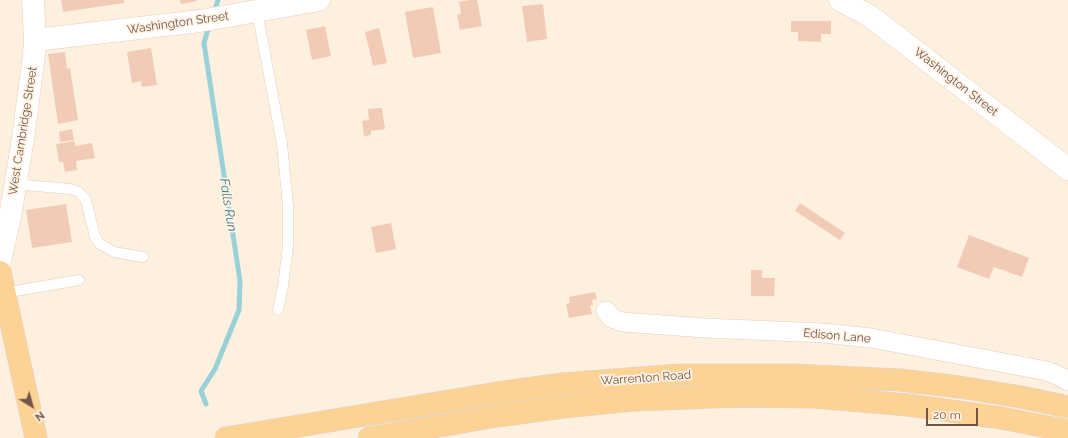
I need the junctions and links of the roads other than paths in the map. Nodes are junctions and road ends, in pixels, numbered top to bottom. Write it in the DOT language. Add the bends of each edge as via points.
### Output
graph roads {
  1 [pos="33,0"];
  2 [pos="319,0"];
  3 [pos="840,0"];
  4 [pos="258,11"];
  5 [pos="35,40"];
  6 [pos="1068,169"];
  7 [pos="14,184"];
  8 [pos="143,257"];
  9 [pos="0,261"];
  10 [pos="79,280"];
  11 [pos="2,283"];
  12 [pos="278,310"];
  13 [pos="606,311"];
  14 [pos="1068,381"];
  15 [pos="1068,407"];
  16 [pos="1068,431"];
  17 [pos="36,438"];
  18 [pos="226,438"];
  19 [pos="369,438"];
  1 -- 5 [label="street, West Cambridge Street"];
  2 -- 4 [label="street, Washington Street"];
  3 -- 6 [label="street, Washington Street" via="870,16"];
  4 -- 5 [label="street, Washington Street" via="200,21"];
  4 -- 12 [label="lane" via="282,144 288,206 288,246"];
  5 -- 7 [label="street, West Cambridge Street" via="24,131"];
  7 -- 8 [label="lane" via="79,192 86,200 95,237 100,244 114,252"];
  7 -- 9 [label="street, West Cambridge Street"];
  10 -- 11 [label="lane"];
  11 -- 17 [label="main road"];
  13 -- 14 [label="street, Edison Lane" via="612,318 622,322 871,338 1047,371"];
  15 -- 18 [label="main road, Warrenton Road" via="1021,397 900,380 680,374 548,386"];
  16 -- 19 [label="main road, Warrenton Road" via="908,405 816,397 740,396 634,400 570,407 497,416"];
}
